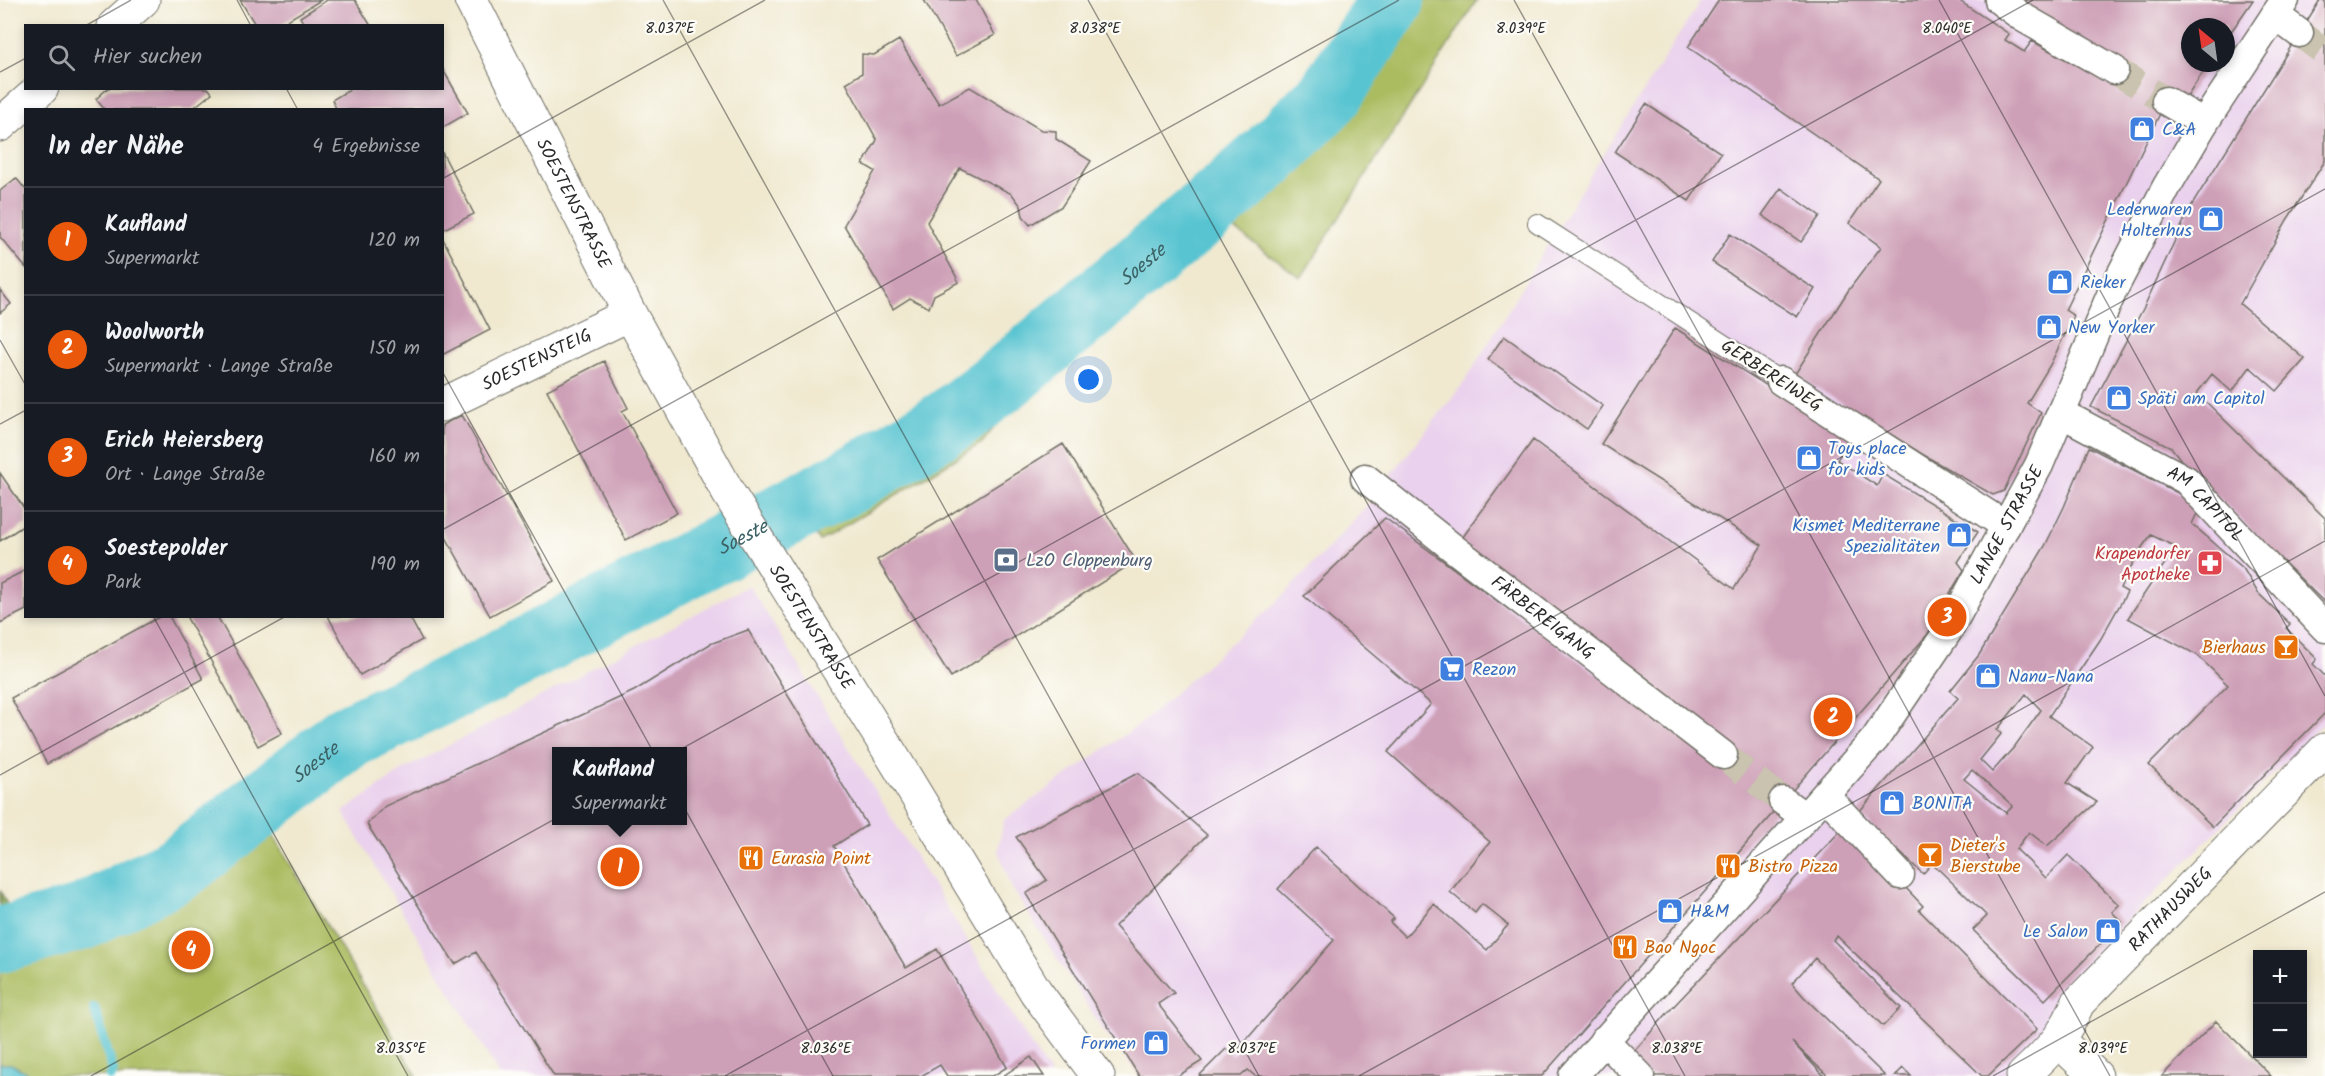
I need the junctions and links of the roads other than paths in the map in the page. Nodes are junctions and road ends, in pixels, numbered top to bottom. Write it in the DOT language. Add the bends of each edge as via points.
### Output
graph roads {
  1 [pos="143,0"];
  2 [pos="471,0"];
  3 [pos="1999,0"];
  4 [pos="2280,8"];
  5 [pos="116,24"];
  6 [pos="2300,33"];
  7 [pos="2114,70"];
  8 [pos="40,90"];
  9 [pos="2166,100"];
  10 [pos="2204,123"];
  11 [pos="0,125"];
  12 [pos="1537,223"];
  13 [pos="630,314"];
  14 [pos="1780,381"];
  15 [pos="444,404"];
  16 [pos="2061,413"];
  17 [pos="1365,478"];
  18 [pos="2006,526"];
  19 [pos="2325,628"];
  20 [pos="2325,750"];
  21 [pos="1723,755"];
  22 [pos="1825,795"];
  23 [pos="1900,875"];
  24 [pos="1604,1040"];
  25 [pos="2059,1041"];
  26 [pos="1098,1076"];
  27 [pos="1573,1076"];
  28 [pos="1640,1076"];
  29 [pos="2023,1076"];
  30 [pos="2096,1076"];
  1 -- 5 [label="street"];
  2 -- 13 [label="street, SOESTENSTRASSE"];
  3 -- 7 [label="street"];
  4 -- 6 [label="street"];
  4 -- 10 [label="street, LANGE STRASSE"];
  8 -- 11 [label="street"];
  9 -- 10 [label="street"];
  10 -- 16 [label="street, LANGE STRASSE" via="2114,290"];
  12 -- 14 [label="lane, GERBEREIWEG"];
  13 -- 15 [label="street, SOESTENSTEIG"];
  13 -- 26 [label="street, SOESTENSTRASSE" via="729,494 1036,992"];
  14 -- 18 [label="street, GERBEREIWEG"];
  16 -- 18 [label="street, LANGE STRASSE"];
  16 -- 19 [label="street, AM CAPITOL" via="2186,480"];
  17 -- 21 [label="street, FÄRBEREIGANG"];
  18 -- 22 [label="street, LANGE STRASSE" via="1948,631 1875,739"];
  20 -- 25 [label="street, RATHAUSWEG" via="2078,1003"];
  22 -- 23 [label="street"];
  22 -- 24 [label="street, LANGE STRASSE" via="1794,809"];
  24 -- 27 [label="street, LANGE STRASSE"];
  24 -- 28 [label="street"];
  25 -- 29 [label="street, RATHAUSWEG"];
  25 -- 30 [label="street"];
}
